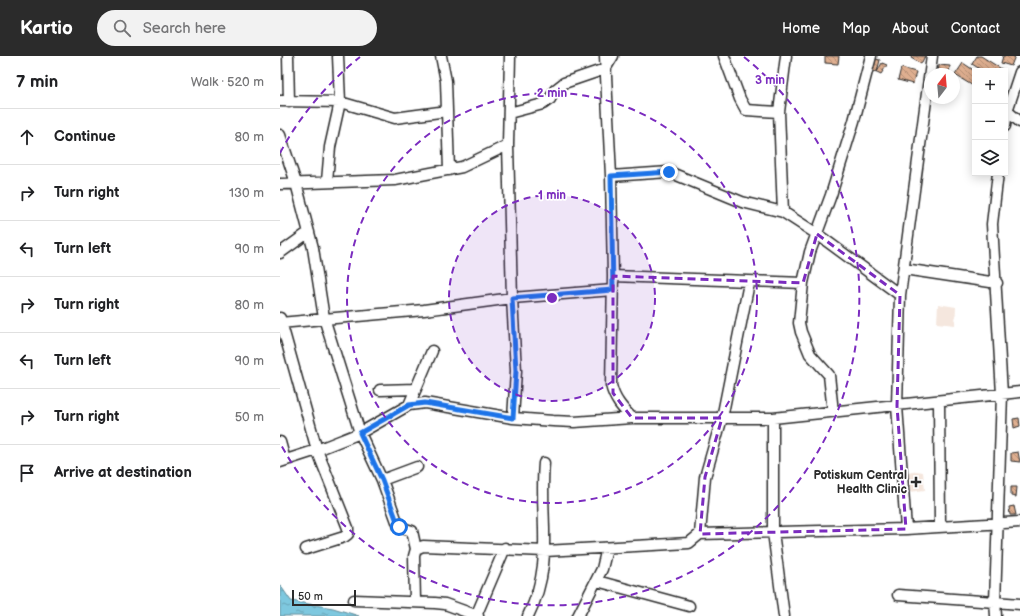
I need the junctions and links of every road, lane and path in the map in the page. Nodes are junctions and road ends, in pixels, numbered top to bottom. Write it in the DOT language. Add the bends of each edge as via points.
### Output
graph roads {
  1 [pos="288,56"];
  2 [pos="338,56"];
  3 [pos="441,56"];
  4 [pos="510,56"];
  5 [pos="605,56"];
  6 [pos="613,56"];
  7 [pos="724,56"];
  8 [pos="786,56"];
  9 [pos="871,56"];
  10 [pos="932,56"];
  11 [pos="605,69"];
  12 [pos="1020,72"];
  13 [pos="284,101"];
  14 [pos="340,102"];
  15 [pos="1008,108"];
  16 [pos="447,111"];
  17 [pos="779,112"];
  18 [pos="1008,112"];
  19 [pos="509,113"];
  20 [pos="1020,122"];
  21 [pos="280,135"];
  22 [pos="508,145"];
  23 [pos="449,170"];
  24 [pos="611,176"];
  25 [pos="998,176"];
  26 [pos="327,181"];
  27 [pos="296,183"];
  28 [pos="280,184"];
  29 [pos="783,212"];
  30 [pos="309,232"];
  31 [pos="817,234"];
  32 [pos="280,253"];
  33 [pos="904,269"];
  34 [pos="613,276"];
  35 [pos="749,283"];
  36 [pos="997,283"];
  37 [pos="803,284"];
  38 [pos="613,290"];
  39 [pos="900,295"];
  40 [pos="512,298"];
  41 [pos="324,318"];
  42 [pos="280,321"];
  43 [pos="432,351"];
  44 [pos="416,389"];
  45 [pos="380,390"];
  46 [pos="1020,392"];
  47 [pos="1002,394"];
  48 [pos="939,401"];
  49 [pos="409,405"];
  50 [pos="898,406"];
  51 [pos="833,412"];
  52 [pos="513,418"];
  53 [pos="632,418"];
  54 [pos="722,418"];
  55 [pos="773,418"];
  56 [pos="360,433"];
  57 [pos="280,442"];
  58 [pos="317,450"];
  59 [pos="283,461"];
  60 [pos="544,463"];
  61 [pos="417,467"];
  62 [pos="382,480"];
  63 [pos="1020,522"];
  64 [pos="998,523"];
  65 [pos="940,526"];
  66 [pos="906,529"];
  67 [pos="773,532"];
  68 [pos="700,534"];
  69 [pos="505,548"];
  70 [pos="607,548"];
  71 [pos="306,549"];
  72 [pos="416,549"];
  73 [pos="545,551"];
  74 [pos="597,581"];
  75 [pos="898,595"];
  76 [pos="354,600"];
  77 [pos="415,601"];
  78 [pos="995,602"];
  79 [pos="1020,604"];
  80 [pos="689,606"];
  81 [pos="477,616"];
  82 [pos="528,616"];
  83 [pos="578,616"];
  84 [pos="784,616"];
  85 [pos="996,616"];
  1 -- 13 [label="street"];
  2 -- 14 [label="street"];
  3 -- 16 [label="street" via="446,81"];
  4 -- 19 [label="street"];
  5 -- 11 [label="street"];
  6 -- 11 [label="street"];
  7 -- 17 [label="street" via="746,110"];
  8 -- 17 [label="street"];
  9 -- 31 [label="street" via="854,121"];
  10 -- 33 [label="street"];
  11 -- 19 [label="street" via="564,83 543,104"];
  11 -- 24 [label="street"];
  12 -- 15 [label="street"];
  13 -- 14 [label="street"];
  14 -- 16 [label="street" via="395,118"];
  14 -- 26 [label="street" via="330,147"];
  16 -- 23 [label="street"];
  17 -- 29 [label="street"];
  18 -- 20 [label="street"];
  19 -- 22 [label="street"];
  21 -- 27 [label="street"];
  22 -- 23 [label="street" via="469,164"];
  22 -- 40 [label="street"];
  23 -- 26 [label="street" via="395,180"];
  24 -- 29 [label="street" via="669,172 742,202"];
  24 -- 34 [label="street"];
  25 -- 36 [label="street" via="992,224"];
  26 -- 27 [label="street"];
  27 -- 28 [label="street"];
  27 -- 30 [label="street"];
  29 -- 31 [label="street"];
  30 -- 32 [label="street"];
  30 -- 41 [label="street"];
  31 -- 37 [label="street"];
  31 -- 39 [label="street"];
  33 -- 36 [label="street"];
  33 -- 39 [label="street"];
  34 -- 35 [label="street"];
  34 -- 38 [label="street"];
  35 -- 37 [label="street"];
  35 -- 54 [label="street"];
  36 -- 47 [label="street"];
  37 -- 51 [label="street" via="799,323 801,332 810,354 829,375"];
  38 -- 40 [label="street"];
  38 -- 53 [label="street" via="611,385 619,404"];
  39 -- 50 [label="street"];
  40 -- 41 [label="street" via="424,310"];
  40 -- 52 [label="street" via="516,371"];
  41 -- 42 [label="street"];
  41 -- 56 [label="street"];
  42 -- 58 [label="street"];
  43 -- 44 [label="street"];
  44 -- 45 [label="street"];
  44 -- 49 [label="street"];
  46 -- 47 [label="street"];
  47 -- 48 [label="street"];
  47 -- 64 [label="street"];
  48 -- 50 [label="street"];
  48 -- 65 [label="street"];
  49 -- 52 [label="street" via="425,403"];
  49 -- 56 [label="street"];
  50 -- 51 [label="street"];
  50 -- 66 [label="street"];
  51 -- 55 [label="street"];
  52 -- 53 [label="street" via="574,422"];
  53 -- 54 [label="street"];
  54 -- 55 [label="street"];
  54 -- 68 [label="street" via="704,477"];
  55 -- 67 [label="street"];
  56 -- 58 [label="street"];
  56 -- 62 [label="street"];
  57 -- 59 [label="street"];
  58 -- 59 [label="street"];
  58 -- 71 [label="street" via="348,528 348,534"];
  60 -- 73 [label="street" via="542,484"];
  61 -- 62 [label="street"];
  62 -- 72 [label="street" via="399,527 412,531"];
  63 -- 64 [label="street"];
  64 -- 65 [label="street"];
  64 -- 78 [label="street"];
  65 -- 66 [label="street"];
  66 -- 67 [label="street"];
  67 -- 68 [label="street"];
  67 -- 84 [label="street"];
  68 -- 70 [label="street" via="690,544"];
  69 -- 72 [label="street" via="423,546"];
  69 -- 73 [label="street"];
  69 -- 81 [label="street"];
  70 -- 73 [label="street"];
  70 -- 74 [label="street"];
  72 -- 77 [label="street"];
  73 -- 82 [label="street" via="540,587"];
  74 -- 80 [label="street"];
  74 -- 83 [label="street"];
  75 -- 78 [label="street"];
  76 -- 77 [label="street"];
  77 -- 81 [label="street" via="445,604"];
  78 -- 79 [label="street"];
  78 -- 85 [label="street"];
}
